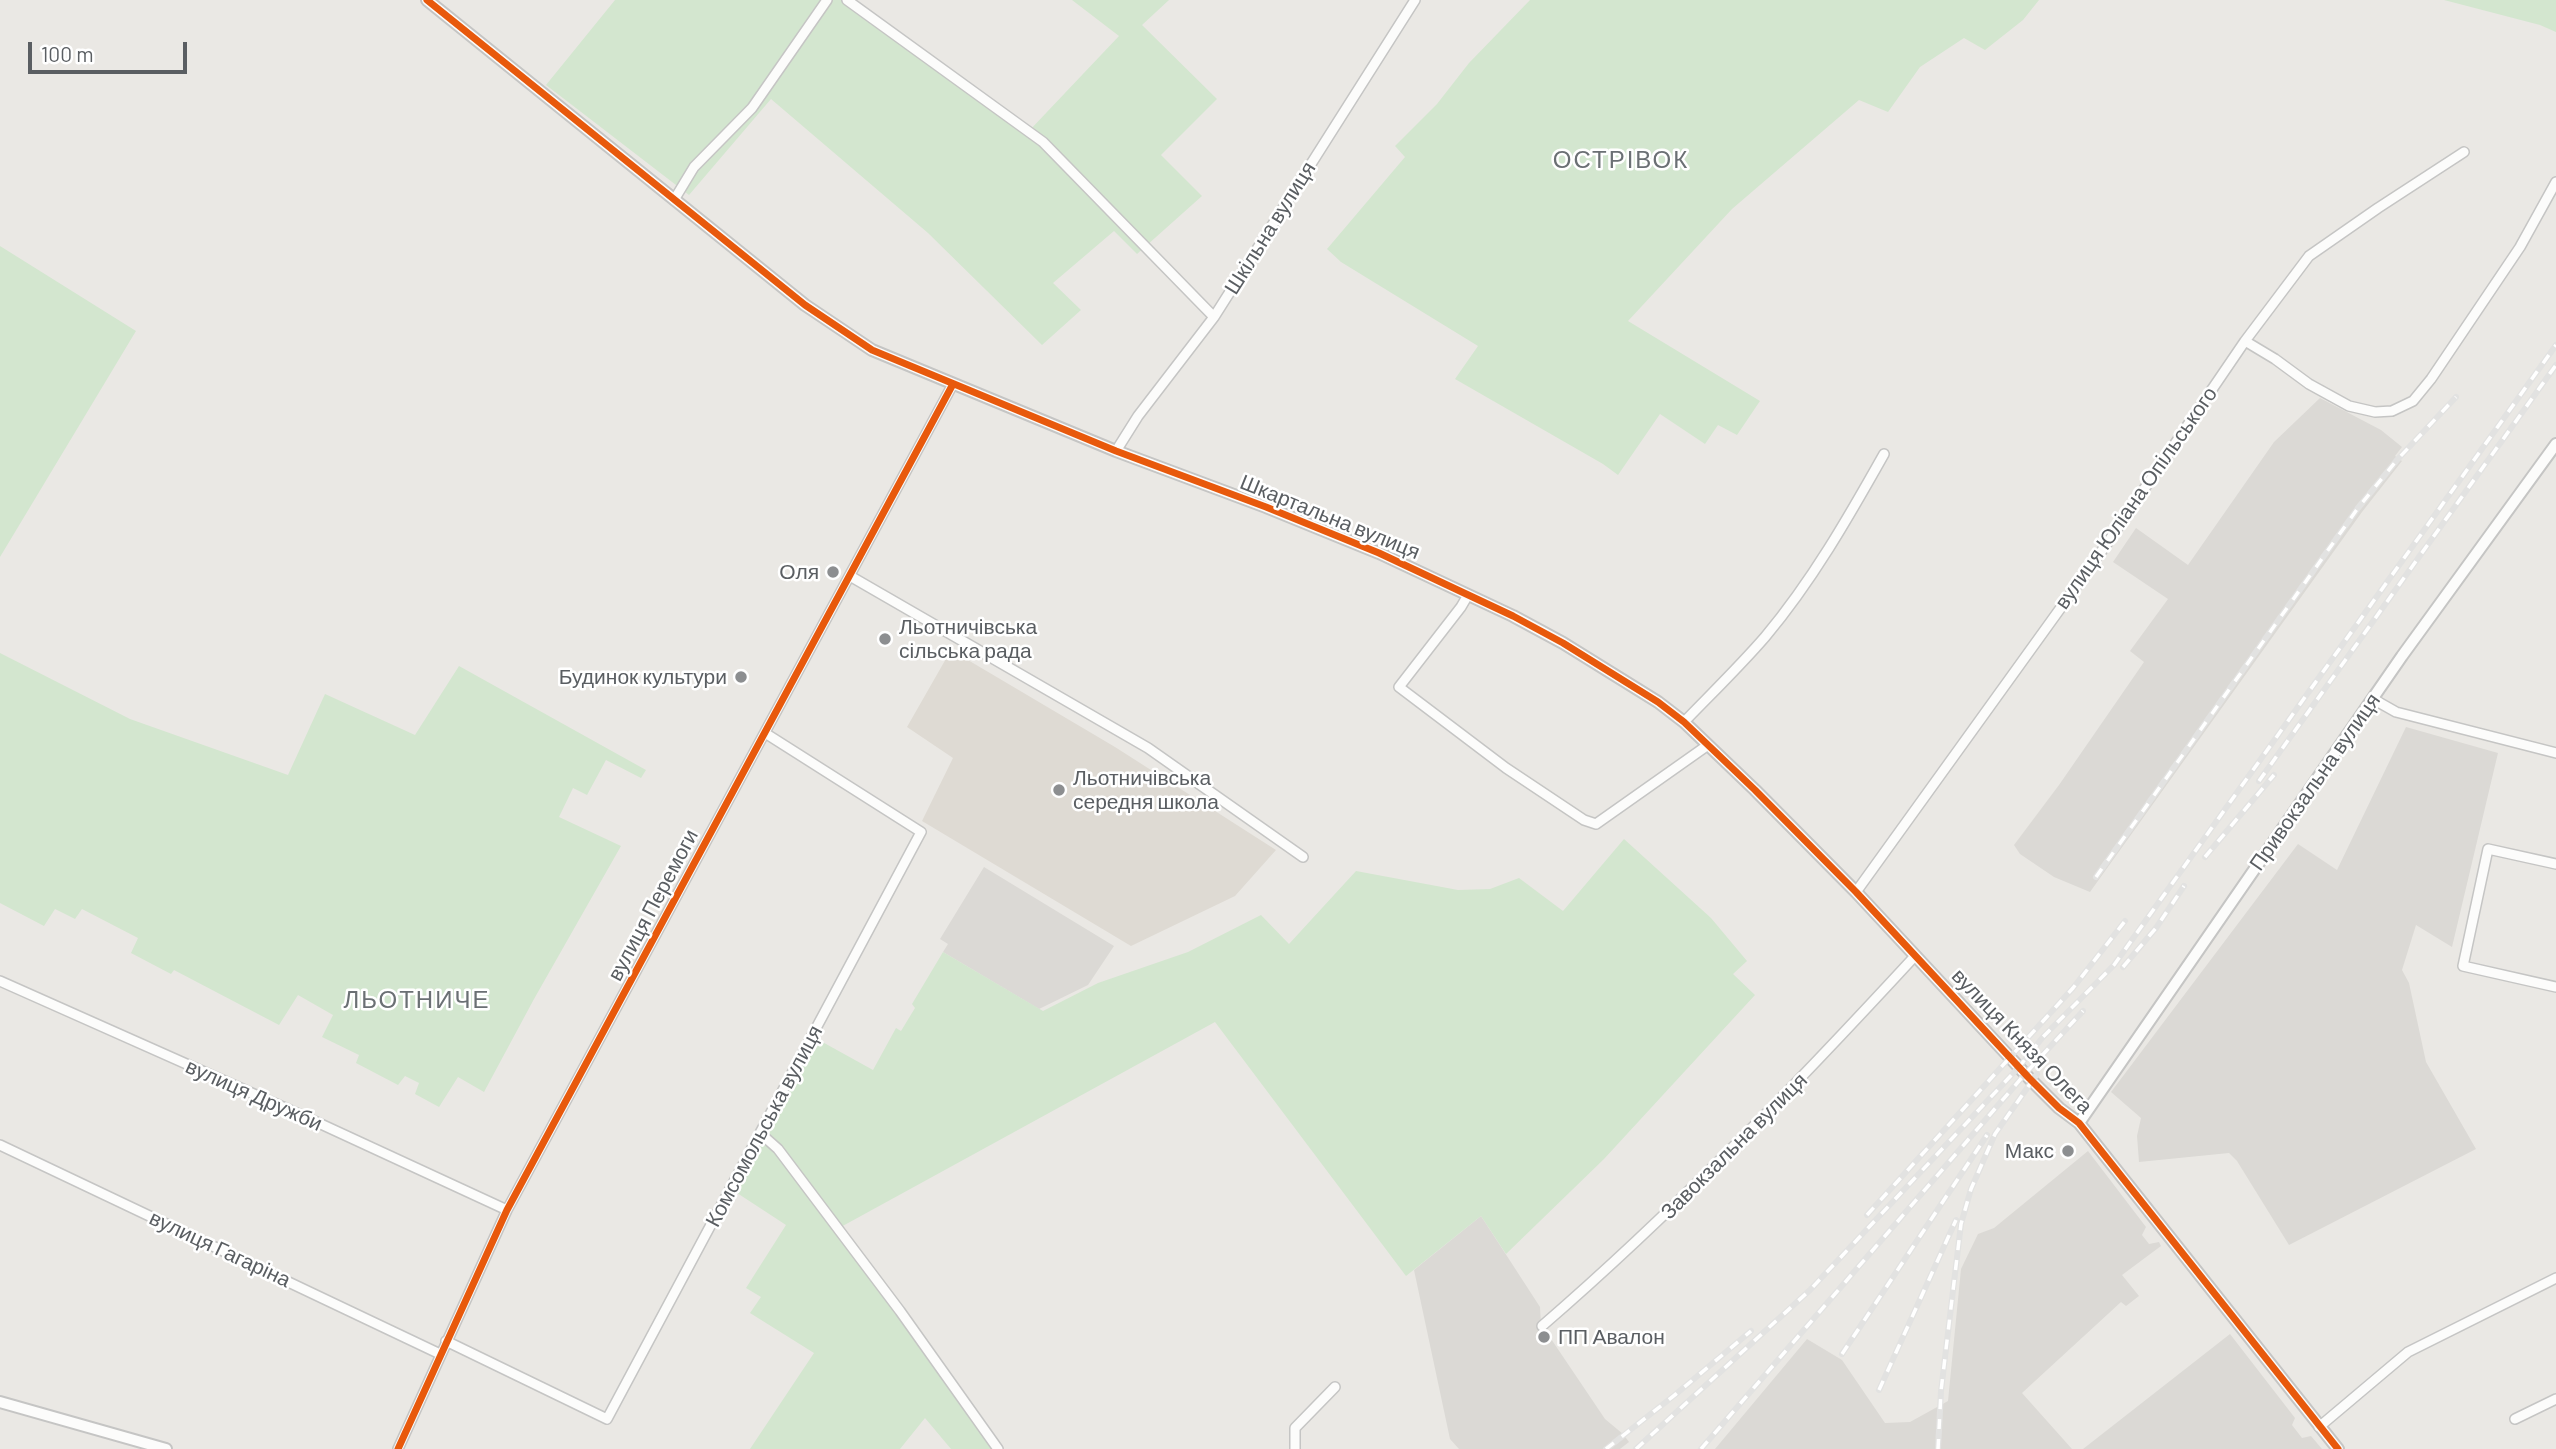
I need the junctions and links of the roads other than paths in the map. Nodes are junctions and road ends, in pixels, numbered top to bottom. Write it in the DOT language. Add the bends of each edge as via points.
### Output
graph roads {
  1 [pos="427,0"];
  2 [pos="827,0"];
  3 [pos="848,0"];
  4 [pos="1415,0"];
  5 [pos="2464,152"];
  6 [pos="2556,181"];
  7 [pos="674,200"];
  8 [pos="1214,317"];
  9 [pos="2245,341"];
  10 [pos="953,384"];
  11 [pos="2556,444"];
  12 [pos="1116,451"];
  13 [pos="1884,454"];
  14 [pos="850,576"];
  15 [pos="1468,595"];
  16 [pos="2373,699"];
  17 [pos="1684,722"];
  18 [pos="765,733"];
  19 [pos="1707,745"];
  20 [pos="2556,754"];
  21 [pos="1303,857"];
  22 [pos="2556,864"];
  23 [pos="1856,892"];
  24 [pos="1915,956"];
  25 [pos="0,981"];
  26 [pos="2556,987"];
  27 [pos="2079,1123"];
  28 [pos="760,1133"];
  29 [pos="0,1145"];
  30 [pos="507,1210"];
  31 [pos="2556,1278"];
  32 [pos="1542,1326"];
  33 [pos="446,1340"];
  34 [pos="440,1354"];
  35 [pos="1335,1387"];
  36 [pos="2556,1399"];
  37 [pos="0,1402"];
  38 [pos="2515,1419"];
  39 [pos="2319,1427"];
  40 [pos="166,1449"];
  41 [pos="398,1449"];
  42 [pos="998,1449"];
  43 [pos="1295,1449"];
  44 [pos="2338,1449"];
  1 -- 7 [label="street, Шкартальна вулиця"];
  2 -- 7 [label="street" via="752,108 694,167"];
  3 -- 8 [label="street" via="1043,142"];
  4 -- 8 [label="street, Шкільна вулиця"];
  5 -- 9 [label="street, вулиця Юліана Опільського" via="2309,256"];
  6 -- 9 [label="street" via="2521,247 2413,401 2392,411 2349,406"];
  7 -- 10 [label="street, Шкартальна вулиця" via="805,305 872,350"];
  8 -- 12 [label="street, Шкільна вулиця"];
  9 -- 23 [label="street, вулиця Юліана Опільського" via="2106,545"];
  10 -- 12 [label="street, Шкартальна вулиця"];
  10 -- 14 [label="street, вулиця Перемоги"];
  11 -- 16 [label="street, Привокзальна вулиця"];
  12 -- 15 [label="street, Шкартальна вулиця" via="1279,512"];
  13 -- 17 [label="street" via="1841,530 1788,607"];
  14 -- 18 [label="street, вулиця Перемоги"];
  14 -- 21 [label="street" via="1148,748"];
  15 -- 17 [label="street, Шкартальна вулиця" via="1563,643"];
  15 -- 19 [label="street" via="1399,687 1584,820 1596,824"];
  16 -- 20 [label="street" via="2396,712"];
  16 -- 27 [label="street, Привокзальна вулиця"];
  17 -- 19 [label="street, Шкартальна вулиця"];
  18 -- 28 [label="street, Комсомольська вулиця" via="921,832"];
  18 -- 30 [label="street, вулиця Перемоги"];
  19 -- 23 [label="street, вулиця Князя Олега"];
  22 -- 26 [label="street" via="2488,849 2463,966"];
  23 -- 24 [label="street, вулиця Князя Олега"];
  24 -- 27 [label="street, вулиця Князя Олега" via="2029,1078"];
  24 -- 32 [label="street, Завокзальна вулиця" via="1791,1090 1624,1254"];
  25 -- 30 [label="street, вулиця Дружби"];
  27 -- 39 [label="street, вулиця Князя Олега"];
  28 -- 33 [label="street, Комсомольська вулиця" via="607,1419"];
  28 -- 42 [label="street" via="778,1149"];
  29 -- 34 [label="street, вулиця Гагаріна"];
  30 -- 33 [label="street, вулиця Перемоги"];
  31 -- 39 [label="street" via="2408,1352"];
  33 -- 34 [label="street, вулиця Перемоги"];
  34 -- 41 [label="street, вулиця Перемоги"];
  35 -- 43 [label="street" via="1294,1428"];
  36 -- 38 [label="street"];
  37 -- 40 [label="street"];
  39 -- 44 [label="street, вулиця Князя Олега"];
}
